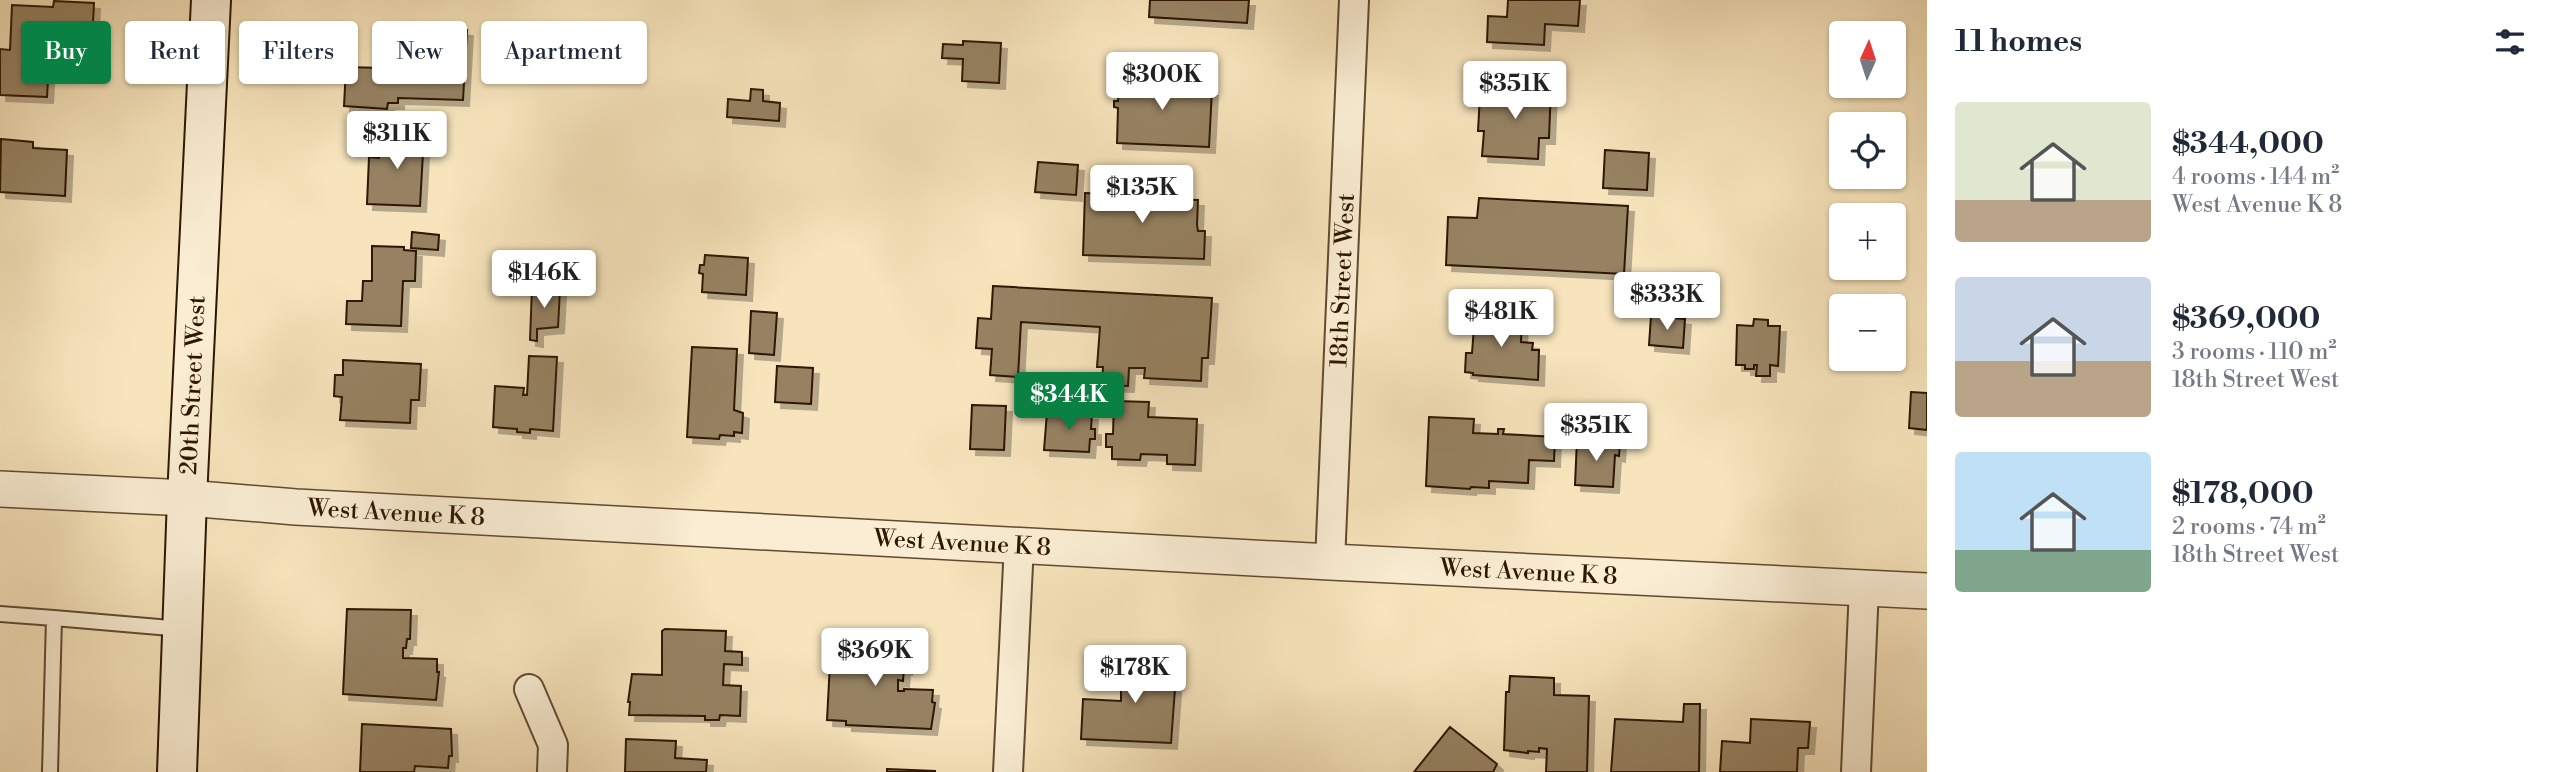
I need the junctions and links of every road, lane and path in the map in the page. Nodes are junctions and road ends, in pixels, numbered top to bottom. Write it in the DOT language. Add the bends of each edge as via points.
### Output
graph roads {
  1 [pos="211,0"];
  2 [pos="1354,0"];
  3 [pos="0,489"];
  4 [pos="187,498"];
  5 [pos="1019,544"];
  6 [pos="1330,562"];
  7 [pos="1864,587"];
  8 [pos="1927,591"];
  9 [pos="0,614"];
  10 [pos="54,618"];
  11 [pos="183,629"];
  12 [pos="529,689"];
  13 [pos="50,772"];
  14 [pos="177,772"];
  15 [pos="552,772"];
  16 [pos="1008,772"];
  17 [pos="1856,772"];
  1 -- 4 [label="main road, 20th Street West"];
  2 -- 6 [label="street, 18th Street West"];
  3 -- 4 [label="street, West Avenue K 8"];
  4 -- 5 [label="street, West Avenue K 8"];
  4 -- 11 [label="main road, 20th Street West"];
  5 -- 6 [label="street, West Avenue K 8"];
  5 -- 16 [label="street"];
  6 -- 7 [label="street, West Avenue K 8"];
  7 -- 8 [label="street, West Avenue K 8"];
  7 -- 17 [label="street"];
  9 -- 10 [label="lane"];
  10 -- 11 [label="lane"];
  10 -- 13 [label="lane"];
  11 -- 14 [label="main road, 20th Street West"];
  12 -- 15 [label="street" via="553,745"];
}
